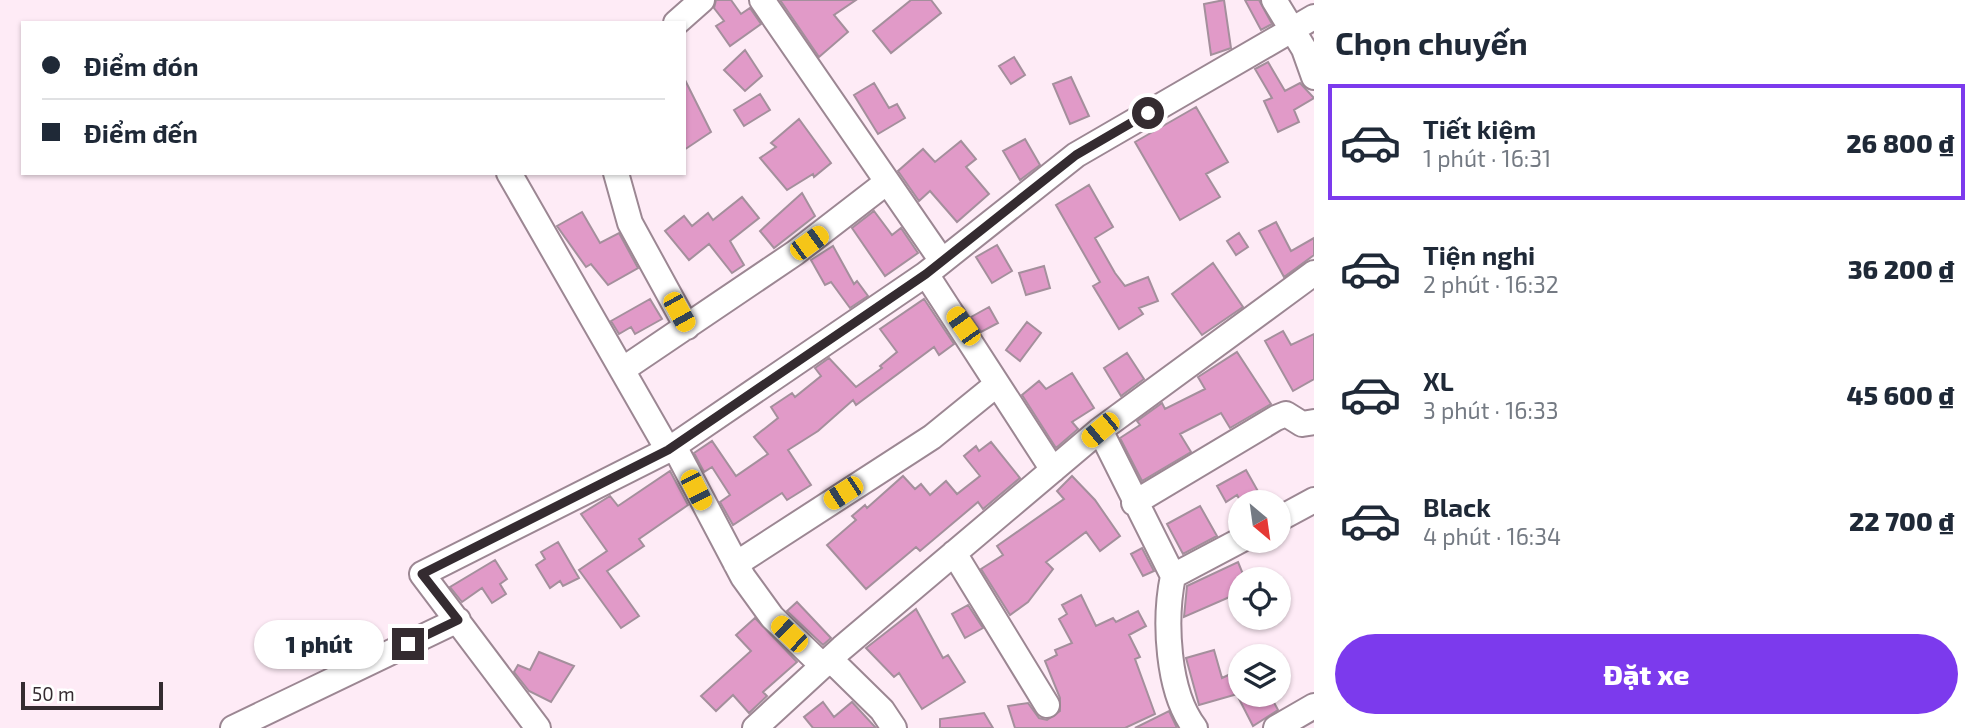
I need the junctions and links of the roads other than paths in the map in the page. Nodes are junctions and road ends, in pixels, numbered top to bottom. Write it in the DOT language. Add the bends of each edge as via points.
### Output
graph roads {
  1 [pos="702,0"];
  2 [pos="762,0"];
  3 [pos="1274,0"];
  4 [pos="1314,17"];
  5 [pos="678,21"];
  6 [pos="1292,29"];
  7 [pos="1314,77"];
  8 [pos="510,175"];
  9 [pos="617,175"];
  10 [pos="887,182"];
  11 [pos="934,267"];
  12 [pos="1314,273"];
  13 [pos="687,327"];
  14 [pos="622,370"];
  15 [pos="996,385"];
  16 [pos="1314,422"];
  17 [pos="1100,430"];
  18 [pos="671,448"];
  19 [pos="1053,470"];
  20 [pos="1314,499"];
  21 [pos="1134,503"];
  22 [pos="1292,512"];
  23 [pos="1228,547"];
  24 [pos="954,553"];
  25 [pos="736,564"];
  26 [pos="1172,576"];
  27 [pos="458,620"];
  28 [pos="826,663"];
  29 [pos="1047,705"];
  30 [pos="1314,706"];
  31 [pos="233,728"];
  32 [pos="538,728"];
  33 [pos="755,728"];
  34 [pos="894,728"];
  35 [pos="1195,728"];
  36 [pos="1276,728"];
  1 -- 5 [label="street"];
  2 -- 10 [label="street"];
  3 -- 6 [label="street"];
  4 -- 6 [label="street"];
  6 -- 7 [label="street"];
  6 -- 11 [label="street" via="1076,155"];
  8 -- 14 [label="street"];
  9 -- 13 [label="street" via="630,223"];
  10 -- 11 [label="street"];
  10 -- 13 [label="street"];
  11 -- 15 [label="street"];
  11 -- 18 [label="street"];
  12 -- 17 [label="street"];
  13 -- 14 [label="street"];
  14 -- 18 [label="street"];
  15 -- 19 [label="street"];
  15 -- 25 [label="street" via="932,437"];
  16 -- 21 [label="street" via="1302,424 1286,414 1276,418"];
  17 -- 19 [label="street"];
  17 -- 21 [label="street"];
  18 -- 25 [label="street"];
  18 -- 27 [label="street" via="422,574"];
  19 -- 24 [label="street"];
  20 -- 22 [label="street"];
  21 -- 26 [label="street"];
  23 -- 26 [label="street"];
  24 -- 28 [label="street"];
  24 -- 29 [label="street"];
  25 -- 28 [label="street" via="772,617"];
  26 -- 35 [label="street" via="1175,688 1180,706"];
  27 -- 31 [label="street"];
  27 -- 32 [label="street"];
  28 -- 33 [label="street"];
  28 -- 34 [label="street" via="882,710"];
  30 -- 36 [label="street"];
}
